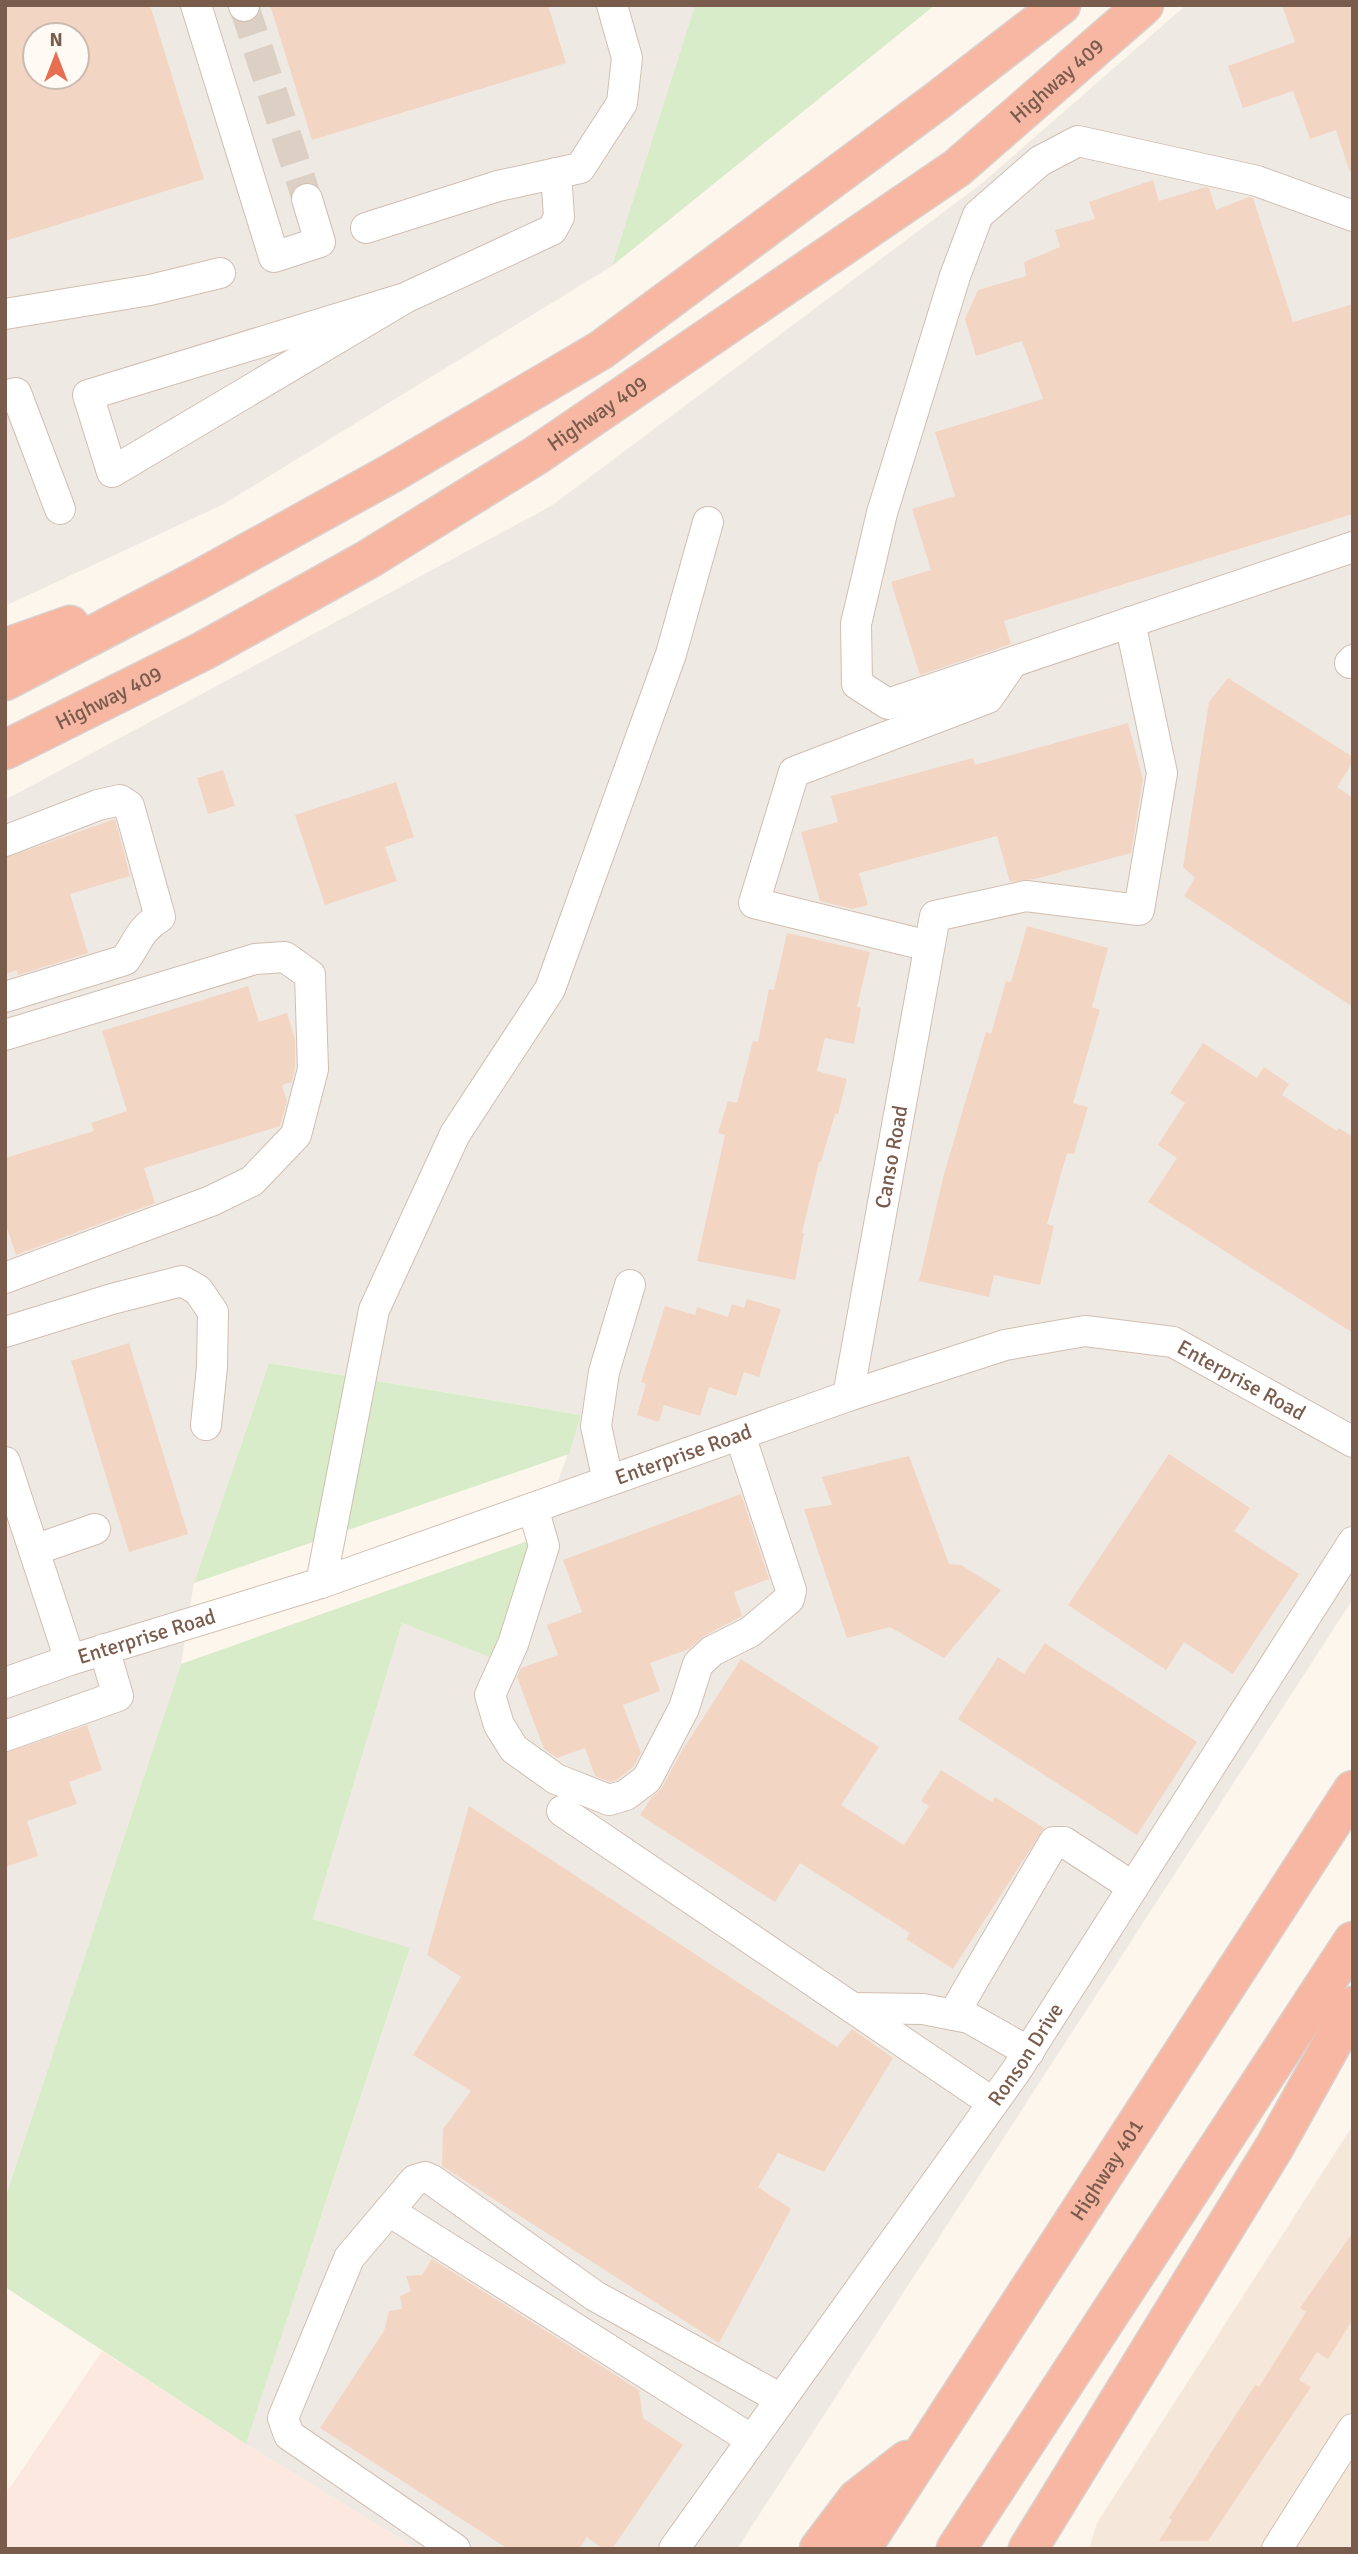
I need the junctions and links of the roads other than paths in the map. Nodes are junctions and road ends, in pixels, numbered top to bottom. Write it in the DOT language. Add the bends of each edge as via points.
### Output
graph roads {
  1 [pos="196,5"];
  2 [pos="612,5"];
  3 [pos="1061,5"];
  4 [pos="1144,5"];
  5 [pos="556,173"];
  6 [pos="307,199"];
  7 [pos="1353,216"];
  8 [pos="366,228"];
  9 [pos="220,273"];
  10 [pos="405,298"];
  11 [pos="5,314"];
  12 [pos="5,396"];
  13 [pos="60,509"];
  14 [pos="708,522"];
  15 [pos="1353,547"];
  16 [pos="198,580"];
  17 [pos="1130,622"];
  18 [pos="5,648"];
  19 [pos="203,651"];
  20 [pos="1012,663"];
  21 [pos="5,681"];
  22 [pos="5,750"];
  23 [pos="5,769"];
  24 [pos="5,841"];
  25 [pos="929,946"];
  26 [pos="5,997"];
  27 [pos="5,1035"];
  28 [pos="5,1278"];
  29 [pos="630,1286"];
  30 [pos="5,1332"];
  31 [pos="848,1396"];
  32 [pos="206,1425"];
  33 [pos="740,1435"];
  34 [pos="1353,1442"];
  35 [pos="5,1462"];
  36 [pos="608,1481"];
  37 [pos="533,1507"];
  38 [pos="95,1529"];
  39 [pos="1353,1542"];
  40 [pos="34,1550"];
  41 [pos="321,1583"];
  42 [pos="104,1649"];
  43 [pos="70,1660"];
  44 [pos="5,1683"];
  45 [pos="5,1735"];
  46 [pos="1353,1790"];
  47 [pos="562,1811"];
  48 [pos="1133,1887"];
  49 [pos="1353,1941"];
  50 [pos="1353,2006"];
  51 [pos="853,2008"];
  52 [pos="953,2015"];
  53 [pos="1028,2052"];
  54 [pos="993,2103"];
  55 [pos="388,2211"];
  56 [pos="781,2399"];
  57 [pos="1353,2429"];
  58 [pos="752,2440"];
  59 [pos="926,2446"];
  60 [pos="455,2549"];
  61 [pos="674,2549"];
  62 [pos="819,2549"];
  63 [pos="861,2549"];
  64 [pos="956,2549"];
  65 [pos="1028,2549"];
  66 [pos="1277,2549"];
  1 -- 6 [label="street" via="274,257 320,242"];
  2 -- 5 [label="street" via="628,58 622,103 580,168"];
  3 -- 16 [label="highway" via="601,350"];
  4 -- 19 [label="highway, Highway 409" via="957,168 535,456 367,559"];
  5 -- 8 [label="street" via="498,186"];
  5 -- 10 [label="street" via="559,217 552,230"];
  7 -- 20 [label="street" via="1257,181 1079,141 1040,161 978,215 883,513 856,624 857,684 888,704"];
  9 -- 11 [label="street" via="150,290"];
  10 -- 10 [label="street" via="323,347 112,472 88,395"];
  12 -- 13 [label="street" via="16,393"];
  14 -- 41 [label="street" via="671,654 550,989 454,1134 374,1310"];
  15 -- 17 [label="street"];
  16 -- 18 [label="highway"];
  16 -- 21 [label="highway"];
  17 -- 20 [label="street"];
  17 -- 25 [label="street, Canso Road" via="1162,773 1139,910 1026,896 935,916"];
  19 -- 22 [label="highway, Highway 409"];
  19 -- 23 [label="highway"];
  20 -- 25 [label="street" via="988,698 794,772 754,903"];
  24 -- 26 [label="street" via="120,800 129,806 160,917 137,937 125,960"];
  25 -- 31 [label="street, Canso Road"];
  27 -- 28 [label="street" via="255,959 285,957 310,975 313,1069 296,1135 252,1181 211,1201"];
  29 -- 36 [label="street" via="604,1372 596,1426"];
  30 -- 32 [label="street" via="112,1298 182,1282 198,1290 213,1312"];
  31 -- 33 [label="street, Enterprise Road"];
  31 -- 34 [label="street, Enterprise Road" via="1005,1345 1085,1331 1173,1342"];
  33 -- 36 [label="street, Enterprise Road"];
  33 -- 37 [label="street" via="792,1590 789,1599 750,1632 712,1651 698,1664 684,1708 647,1779 626,1795 609,1800 556,1779 514,1749 499,1724 490,1695 513,1644 544,1546"];
  35 -- 40 [label="street"];
  36 -- 37 [label="street, Enterprise Road"];
  37 -- 41 [label="street, Enterprise Road"];
  38 -- 40 [label="street"];
  39 -- 48 [label="street, Ronson Drive"];
  40 -- 43 [label="street"];
  41 -- 42 [label="street, Enterprise Road"];
  42 -- 43 [label="street, Enterprise Road"];
  42 -- 45 [label="street" via="118,1696"];
  43 -- 44 [label="street, Enterprise Road"];
  46 -- 59 [label="highway, Highway 401"];
  47 -- 51 [label="street"];
  48 -- 52 [label="street" via="1064,1842 1054,1842"];
  48 -- 53 [label="street, Ronson Drive"];
  49 -- 64 [label="highway"];
  50 -- 65 [label="highway" via="1275,2146"];
  51 -- 52 [label="street" via="923,2009"];
  51 -- 54 [label="street"];
  52 -- 53 [label="street" via="969,2018"];
  53 -- 54 [label="street, Ronson Drive"];
  54 -- 56 [label="street, Ronson Drive"];
  55 -- 56 [label="street" via="415,2180 432,2180 595,2296"];
  55 -- 58 [label="street"];
  55 -- 60 [label="street" via="349,2258 282,2418 289,2435"];
  56 -- 58 [label="street, Ronson Drive"];
  57 -- 66 [label="street"];
  58 -- 61 [label="street, Ronson Drive"];
  59 -- 62 [label="highway" via="856,2499"];
  59 -- 63 [label="highway, Highway 401"];
}
